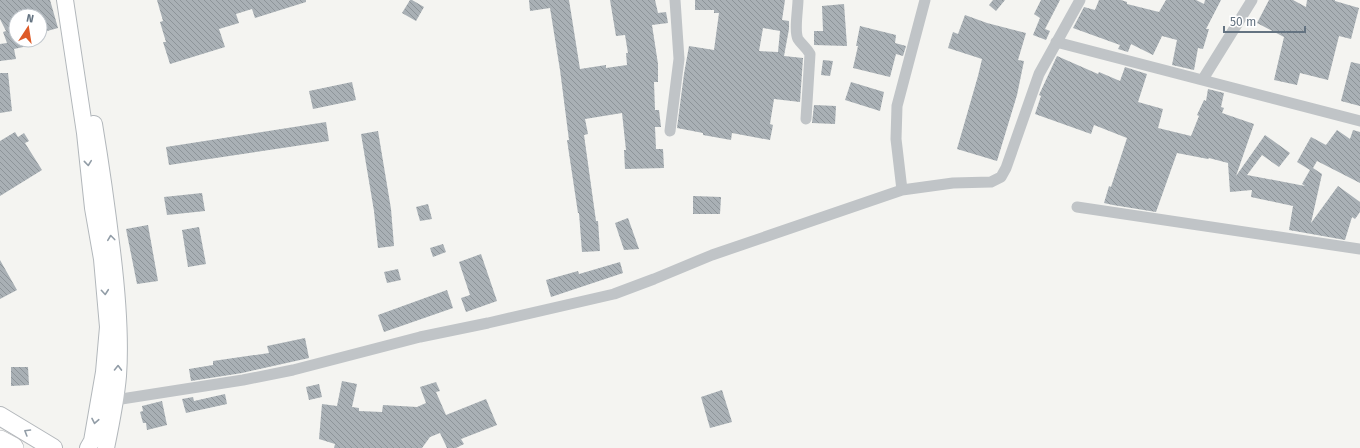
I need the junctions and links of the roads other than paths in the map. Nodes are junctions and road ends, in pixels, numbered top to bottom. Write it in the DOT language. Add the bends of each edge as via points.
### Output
graph roads {
  1 [pos="65,0"];
  2 [pos="75,0"];
  3 [pos="675,0"];
  4 [pos="798,0"];
  5 [pos="925,0"];
  6 [pos="1080,0"];
  7 [pos="1252,0"];
  8 [pos="1056,42"];
  9 [pos="1203,79"];
  10 [pos="806,119"];
  11 [pos="1360,121"];
  12 [pos="670,131"];
  13 [pos="902,190"];
  14 [pos="1077,207"];
  15 [pos="1360,249"];
  16 [pos="115,400"];
  17 [pos="0,416"];
  18 [pos="0,441"];
  19 [pos="13,448"];
  20 [pos="53,448"];
  21 [pos="88,448"];
  22 [pos="106,448"];
  1 -- 21 [label="main road, one-way" via="102,259 108,327 92,441"];
  16 -- 2 [label="main road, one-way" via="119,325 117,293 105,192"];
  3 -- 12 [label="street" via="679,59"];
  4 -- 10 [label="street" via="797,34 810,54"];
  5 -- 13 [label="street" via="897,106 896,138"];
  6 -- 8 [label="street"];
  7 -- 9 [label="street"];
  8 -- 9 [label="street"];
  8 -- 13 [label="street" via="1039,74 1006,168 1000,177 991,182 953,183"];
  9 -- 11 [label="street"];
  13 -- 16 [label="street" via="712,255 614,294 420,337 293,370"];
  14 -- 15 [label="street"];
  16 -- 22 [label="main road"];
  20 -- 17 [label="main road, one-way"];
  18 -- 19 [label="highway"];
}
